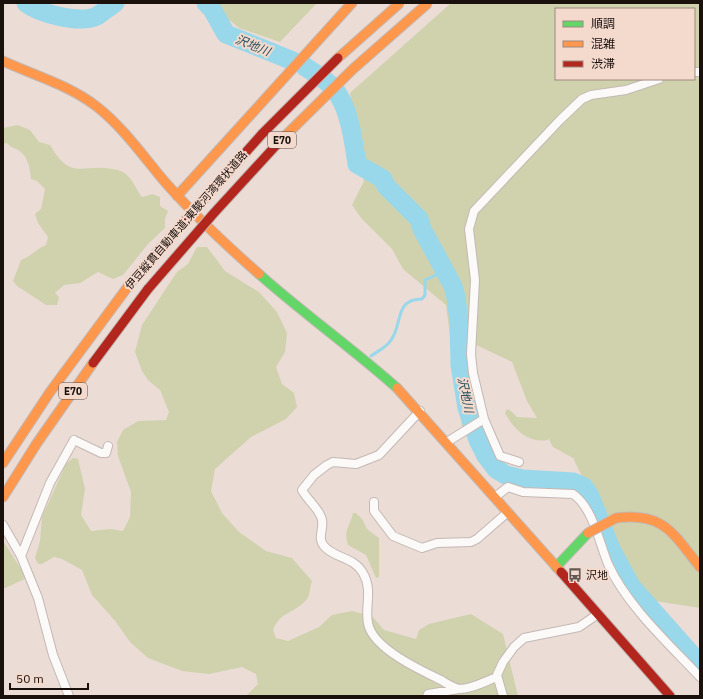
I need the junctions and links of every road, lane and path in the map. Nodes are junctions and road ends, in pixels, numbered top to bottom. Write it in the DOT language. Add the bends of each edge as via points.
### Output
graph roads {
  1 [pos="352,3"];
  2 [pos="400,3"];
  3 [pos="428,3"];
  4 [pos="3,61"];
  5 [pos="656,80"];
  6 [pos="177,196"];
  7 [pos="420,411"];
  8 [pos="484,419"];
  9 [pos="447,442"];
  10 [pos="108,446"];
  11 [pos="520,462"];
  12 [pos="3,463"];
  13 [pos="3,497"];
  14 [pos="495,497"];
  15 [pos="374,502"];
  16 [pos="508,512"];
  17 [pos="3,525"];
  18 [pos="19,554"];
  19 [pos="556,567"];
  20 [pos="700,567"];
  21 [pos="598,614"];
  22 [pos="497,677"];
  23 [pos="700,677"];
  24 [pos="460,688"];
  25 [pos="69,696"];
  26 [pos="427,696"];
  27 [pos="503,696"];
  28 [pos="670,696"];
  1 -- 6 [label="main road"];
  2 -- 12 [label="main road, 伊豆縦貫自動車道;東駿河湾環状道路 / E70, bridge" via="332,64 261,135 135,277 24,429"];
  3 -- 13 [label="main road, 伊豆縦貫自動車道;東駿河湾環状道路 / E70, bridge" via="363,59 287,134 210,216 148,289 98,355 40,437"];
  4 -- 6 [label="main road" via="75,93 95,105 114,121"];
  5 -- 8 [label="street" via="626,90 591,95 582,99 474,211 469,229 475,280 471,354"];
  6 -- 7 [label="main road" via="218,238 265,280 370,364"];
  7 -- 9 [label="main road"];
  7 -- 24 [label="street" via="379,455 356,464 333,462 314,475 302,490 322,519 321,539 324,546 356,563 367,581 368,620 372,634 407,664"];
  8 -- 9 [label="street"];
  8 -- 11 [label="street" via="500,456"];
  9 -- 14 [label="main road"];
  10 -- 18 [label="street" via="106,453 101,453 74,440 50,483"];
  14 -- 16 [label="main road"];
  14 -- 23 [label="street" via="508,487 523,492 573,494 580,498 609,565 624,591"];
  15 -- 16 [label="street" via="374,511 393,536 422,548 444,542 471,542"];
  16 -- 19 [label="main road"];
  17 -- 18 [label="street"];
  18 -- 25 [label="street" via="38,598 53,655"];
  19 -- 20 [label="main road, bridge" via="588,533 602,524 616,518 636,516 661,523 672,531"];
  19 -- 21 [label="main road"];
  21 -- 22 [label="street" via="579,626 524,638 503,662"];
  21 -- 28 [label="main road"];
  22 -- 24 [label="street" via="468,688"];
  22 -- 27 [label="street"];
  24 -- 26 [label="street"];
}
